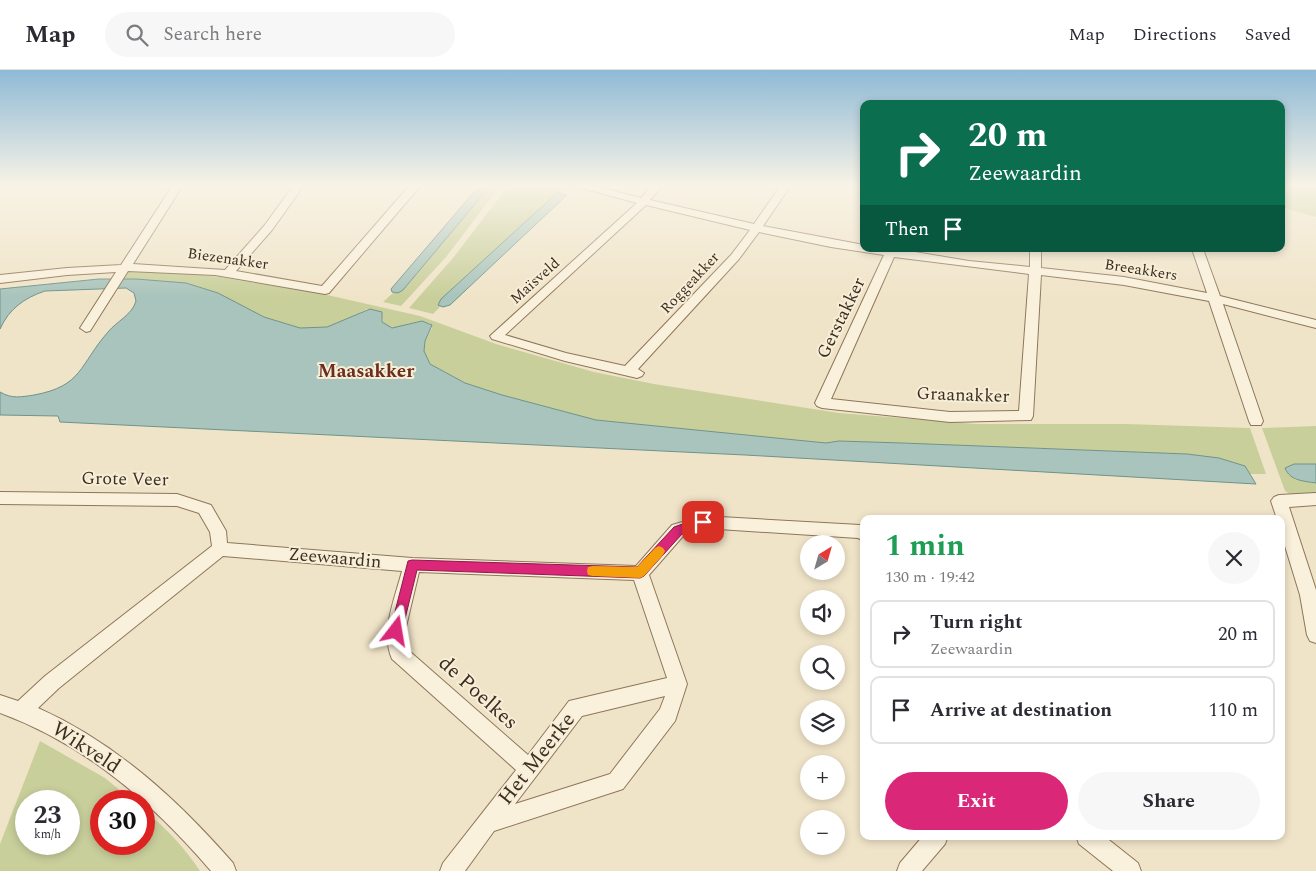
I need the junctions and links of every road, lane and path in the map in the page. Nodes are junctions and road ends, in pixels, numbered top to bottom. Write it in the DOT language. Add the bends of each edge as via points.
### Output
graph roads {
  1 [pos="154,222"];
  2 [pos="272,222"];
  3 [pos="386,222"];
  4 [pos="621,222"];
  5 [pos="729,222"];
  6 [pos="761,222"];
  7 [pos="756,229"];
  8 [pos="860,246"];
  9 [pos="891,252"];
  10 [pos="898,252"];
  11 [pos="1036,252"];
  12 [pos="1199,252"];
  13 [pos="125,267"];
  14 [pos="1035,271"];
  15 [pos="228,274"];
  16 [pos="0,279"];
  17 [pos="1213,298"];
  18 [pos="1316,324"];
  19 [pos="86,328"];
  20 [pos="634,372"];
  21 [pos="822,403"];
  22 [pos="1256,421"];
  23 [pos="0,498"];
  24 [pos="1316,499"];
  25 [pos="1284,515"];
  26 [pos="1285,519"];
  27 [pos="860,532"];
  28 [pos="220,549"];
  29 [pos="412,565"];
  30 [pos="640,573"];
  31 [pos="1316,635"];
  32 [pos="678,684"];
  33 [pos="0,704"];
  34 [pos="22,710"];
  35 [pos="528,768"];
  36 [pos="488,823"];
  37 [pos="934,840"];
  38 [pos="1092,840"];
  39 [pos="226,871"];
  40 [pos="451,871"];
  41 [pos="908,871"];
  42 [pos="1130,871"];
  1 -- 13 [label="street"];
  2 -- 15 [label="street"];
  3 -- 15 [label="street, Biezenakker" via="325,290"];
  4 -- 20 [label="street, Maïsveld" via="496,336 565,357"];
  5 -- 7 [label="street, Breeakkers"];
  6 -- 7 [label="street, Roggeakker"];
  7 -- 8 [label="street, Breeakkers"];
  7 -- 20 [label="street, Roggeakker"];
  9 -- 21 [label="street, Gerstakker"];
  10 -- 14 [label="street, Breeakkers"];
  11 -- 14 [label="street, Graanakker"];
  12 -- 17 [label="street"];
  13 -- 15 [label="street, Biezenakker"];
  13 -- 16 [label="street, Biezenakker" via="57,271"];
  13 -- 19 [label="street"];
  14 -- 17 [label="street, Breeakkers" via="1124,281"];
  14 -- 21 [label="street, Graanakker" via="1026,416 950,417"];
  17 -- 18 [label="street, Breeakkers"];
  17 -- 22 [label="street"];
  23 -- 28 [label="street, Grote Veer" via="177,500 205,509 218,532"];
  24 -- 25 [label="street" via="1279,501"];
  26 -- 31 [label="street" via="1310,594"];
  27 -- 30 [label="street" via="703,522 678,530"];
  28 -- 29 [label="street, Zeewaardin"];
  28 -- 34 [label="street" via="52,682"];
  29 -- 30 [label="street, Zeewaardin"];
  29 -- 35 [label="street, de Poelkes" via="396,631 398,653"];
  30 -- 32 [label="street"];
  32 -- 35 [label="street, Het Meerke" via="576,708"];
  32 -- 36 [label="street, Het Meerke" via="668,714 616,782"];
  33 -- 34 [label="street, Wikveld"];
  34 -- 39 [label="street, Wikveld" via="92,749 150,790"];
  35 -- 36 [label="street, Het Meerke"];
  36 -- 40 [label="street, Het Meerke"];
  37 -- 41 [label="street"];
  38 -- 42 [label="street"];
}
